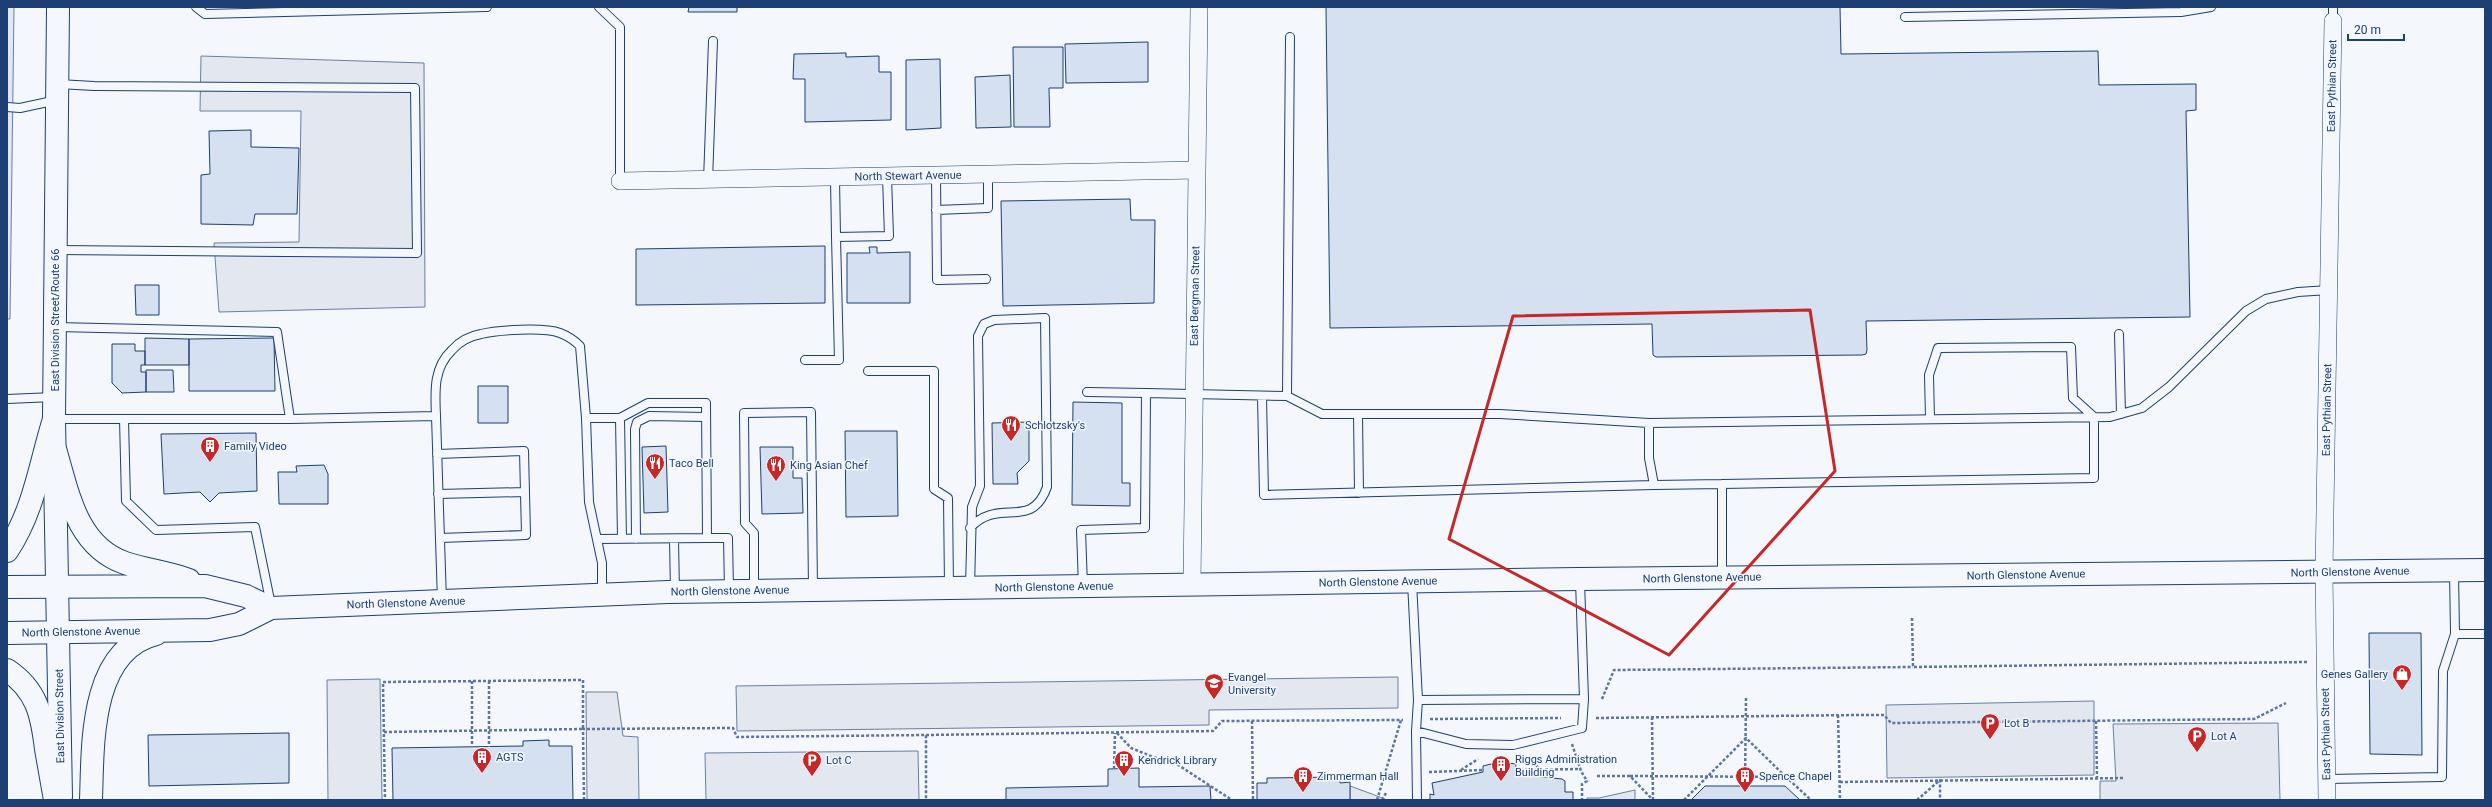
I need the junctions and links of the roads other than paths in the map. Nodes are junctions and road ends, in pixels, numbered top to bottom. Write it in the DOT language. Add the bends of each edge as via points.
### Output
graph roads {
  1 [pos="58,7"];
  2 [pos="196,7"];
  3 [pos="487,7"];
  4 [pos="599,7"];
  5 [pos="1199,7"];
  6 [pos="2211,7"];
  7 [pos="2333,14"];
  8 [pos="1905,17"];
  9 [pos="1290,36"];
  10 [pos="712,42"];
  11 [pos="58,92"];
  12 [pos="7,107"];
  13 [pos="1196,170"];
  14 [pos="988,174"];
  15 [pos="936,175"];
  16 [pos="887,177"];
  17 [pos="835,178"];
  18 [pos="620,181"];
  19 [pos="708,181"];
  20 [pos="936,210"];
  21 [pos="836,237"];
  22 [pos="55,250"];
  23 [pos="986,280"];
  24 [pos="2328,290"];
  25 [pos="55,327"];
  26 [pos="2119,334"];
  27 [pos="805,360"];
  28 [pos="868,372"];
  29 [pos="1087,392"];
  30 [pos="1146,393"];
  31 [pos="1194,394"];
  32 [pos="1262,396"];
  33 [pos="1287,396"];
  34 [pos="54,397"];
  35 [pos="7,399"];
  36 [pos="1358,414"];
  37 [pos="2121,414"];
  38 [pos="436,416"];
  39 [pos="706,417"];
  40 [pos="2094,417"];
  41 [pos="586,418"];
  42 [pos="620,418"];
  43 [pos="54,419"];
  44 [pos="124,419"];
  45 [pos="290,419"];
  46 [pos="1930,419"];
  47 [pos="1649,423"];
  48 [pos="55,449"];
  49 [pos="437,454"];
  50 [pos="1722,484"];
  51 [pos="1654,486"];
  52 [pos="525,492"];
  53 [pos="1358,493"];
  54 [pos="438,494"];
  55 [pos="970,528"];
  56 [pos="440,538"];
  57 [pos="707,538"];
  58 [pos="597,539"];
  59 [pos="622,539"];
  60 [pos="636,539"];
  61 [pos="674,539"];
  62 [pos="7,552"];
  63 [pos="2485,570"];
  64 [pos="2454,571"];
  65 [pos="2324,572"];
  66 [pos="1722,578"];
  67 [pos="1580,579"];
  68 [pos="1412,581"];
  69 [pos="1192,585"];
  70 [pos="58,586"];
  71 [pos="205,586"];
  72 [pos="1083,586"];
  73 [pos="7,587"];
  74 [pos="960,588"];
  75 [pos="813,590"];
  76 [pos="729,591"];
  77 [pos="754,591"];
  78 [pos="675,592"];
  79 [pos="602,595"];
  80 [pos="442,602"];
  81 [pos="271,608"];
  82 [pos="171,630"];
  83 [pos="59,632"];
  84 [pos="7,633"];
  85 [pos="2455,634"];
  86 [pos="2485,634"];
  87 [pos="7,670"];
  88 [pos="1584,699"];
  89 [pos="1418,700"];
  90 [pos="1416,731"];
  91 [pos="2327,779"];
  92 [pos="55,800"];
  93 [pos="61,800"];
  94 [pos="91,800"];
  95 [pos="1417,800"];
  96 [pos="2327,800"];
  1 -- 11 [label="main road, East Division Street/Route 66"];
  2 -- 3 [label="lane" via="205,14"];
  4 -- 18 [label="lane" via="620,27"];
  5 -- 13 [label="street, East Bergman Street"];
  6 -- 8 [label="lane" via="2181,12"];
  7 -- 24 [label="street, East Pythian Street"];
  9 -- 33 [label="lane"];
  10 -- 19 [label="lane"];
  11 -- 12 [label="lane" via="20,108"];
  11 -- 22 [label="main road, East Division Street/Route 66"];
  11 -- 22 [label="lane" via="110,86 415,88 417,252"];
  13 -- 14 [label="street, North Stewart Avenue"];
  13 -- 31 [label="street, East Bergman Street"];
  14 -- 15 [label="street, North Stewart Avenue"];
  14 -- 20 [label="lane" via="988,208"];
  15 -- 16 [label="street, North Stewart Avenue"];
  15 -- 20 [label="lane"];
  16 -- 17 [label="street, North Stewart Avenue"];
  16 -- 21 [label="lane" via="889,236"];
  17 -- 19 [label="street, North Stewart Avenue"];
  17 -- 21 [label="lane"];
  18 -- 19 [label="street, North Stewart Avenue"];
  20 -- 23 [label="lane" via="937,280"];
  21 -- 27 [label="lane" via="839,360"];
  22 -- 25 [label="main road, East Division Street/Route 66"];
  24 -- 37 [label="lane" via="2298,292 2266,299 2246,311 2169,386 2142,408"];
  24 -- 65 [label="street, East Pythian Street"];
  25 -- 34 [label="main road, East Division Street/Route 66"];
  25 -- 45 [label="lane" via="277,332"];
  26 -- 37 [label="lane"];
  28 -- 74 [label="lane" via="934,371 934,489 948,498"];
  29 -- 30 [label="lane"];
  30 -- 31 [label="lane"];
  30 -- 72 [label="lane" via="1145,528 1081,530"];
  31 -- 32 [label="lane"];
  31 -- 69 [label="street, East Bergman Street"];
  32 -- 33 [label="lane"];
  32 -- 53 [label="lane" via="1264,495"];
  33 -- 36 [label="lane" via="1322,414"];
  34 -- 35 [label="lane"];
  34 -- 43 [label="main road, East Division Street/Route 66"];
  36 -- 47 [label="lane" via="1500,414"];
  36 -- 53 [label="lane"];
  37 -- 40 [label="lane"];
  38 -- 41 [label="lane" via="435,383 441,366 451,350 466,339 481,334 538,330 558,332 572,338 580,346"];
  38 -- 45 [label="lane"];
  38 -- 49 [label="lane"];
  39 -- 42 [label="lane" via="706,402 648,403"];
  39 -- 57 [label="lane"];
  39 -- 60 [label="lane" via="649,416 637,422 634,429"];
  40 -- 46 [label="lane"];
  40 -- 46 [label="lane" via="2073,398 2071,347 1938,348 1929,375"];
  40 -- 50 [label="lane" via="2094,478"];
  41 -- 42 [label="lane"];
  41 -- 58 [label="lane" via="589,502"];
  42 -- 59 [label="lane"];
  43 -- 44 [label="lane"];
  43 -- 48 [label="main road, East Division Street/Route 66"];
  43 -- 62 [label="main road" via="33,500"];
  44 -- 45 [label="lane"];
  44 -- 81 [label="lane" via="126,501 156,530 255,527"];
  46 -- 47 [label="lane"];
  47 -- 51 [label="lane" via="1649,458"];
  48 -- 70 [label="main road, East Division Street/Route 66"];
  48 -- 71 [label="main road" via="73,508 82,529 94,545 123,563 168,572"];
  49 -- 52 [label="lane" via="524,451"];
  49 -- 54 [label="lane"];
  50 -- 51 [label="lane"];
  50 -- 66 [label="lane"];
  51 -- 53 [label="lane"];
  52 -- 54 [label="lane"];
  52 -- 56 [label="lane" via="526,535"];
  54 -- 56 [label="lane"];
  55 -- 55 [label="lane" via="980,518 993,513 1032,509 1042,500 1045,493 1045,318 994,320 984,324 978,336 980,486 972,507"];
  55 -- 74 [label="lane"];
  56 -- 80 [label="lane"];
  57 -- 61 [label="lane"];
  57 -- 76 [label="lane" via="728,538"];
  58 -- 59 [label="lane"];
  58 -- 79 [label="lane" via="602,563"];
  59 -- 60 [label="lane"];
  60 -- 61 [label="lane"];
  61 -- 78 [label="lane"];
  63 -- 64 [label="main road, North Glenstone Avenue"];
  64 -- 65 [label="main road, North Glenstone Avenue"];
  64 -- 85 [label="lane"];
  65 -- 66 [label="main road, North Glenstone Avenue"];
  65 -- 91 [label="street, East Pythian Street"];
  66 -- 67 [label="main road, North Glenstone Avenue"];
  67 -- 68 [label="main road, North Glenstone Avenue"];
  67 -- 88 [label="lane"];
  68 -- 69 [label="main road, North Glenstone Avenue"];
  68 -- 89 [label="lane"];
  69 -- 72 [label="main road, North Glenstone Avenue"];
  70 -- 71 [label="main road, North Glenstone Avenue"];
  70 -- 73 [label="main road, North Glenstone Avenue"];
  70 -- 83 [label="main road, East Division Street/Route 66"];
  71 -- 81 [label="main road, North Glenstone Avenue" via="246,596"];
  72 -- 74 [label="main road, North Glenstone Avenue"];
  74 -- 75 [label="main road, North Glenstone Avenue"];
  75 -- 77 [label="main road, North Glenstone Avenue"];
  75 -- 77 [label="lane" via="811,412 772,412 744,413 745,523 754,533"];
  76 -- 77 [label="main road, North Glenstone Avenue"];
  76 -- 78 [label="main road, North Glenstone Avenue"];
  78 -- 79 [label="main road, North Glenstone Avenue"];
  79 -- 80 [label="main road, North Glenstone Avenue"];
  80 -- 81 [label="main road, North Glenstone Avenue"];
  81 -- 82 [label="main road, North Glenstone Avenue" via="239,624 210,630"];
  82 -- 83 [label="main road, North Glenstone Avenue"];
  82 -- 94 [label="main road" via="136,640 122,651 107,678 97,712"];
  83 -- 84 [label="main road, North Glenstone Avenue"];
  83 -- 93 [label="main road, East Division Street"];
  85 -- 86 [label="lane"];
  85 -- 91 [label="lane" via="2443,671 2442,777"];
  87 -- 92 [label="main road" via="16,676 34,697 43,721"];
  88 -- 89 [label="lane"];
  88 -- 90 [label="lane" via="1582,728 1513,745 1466,744"];
  89 -- 90 [label="lane"];
  90 -- 95 [label="lane"];
  91 -- 96 [label="street, East Pythian Street"];
}
